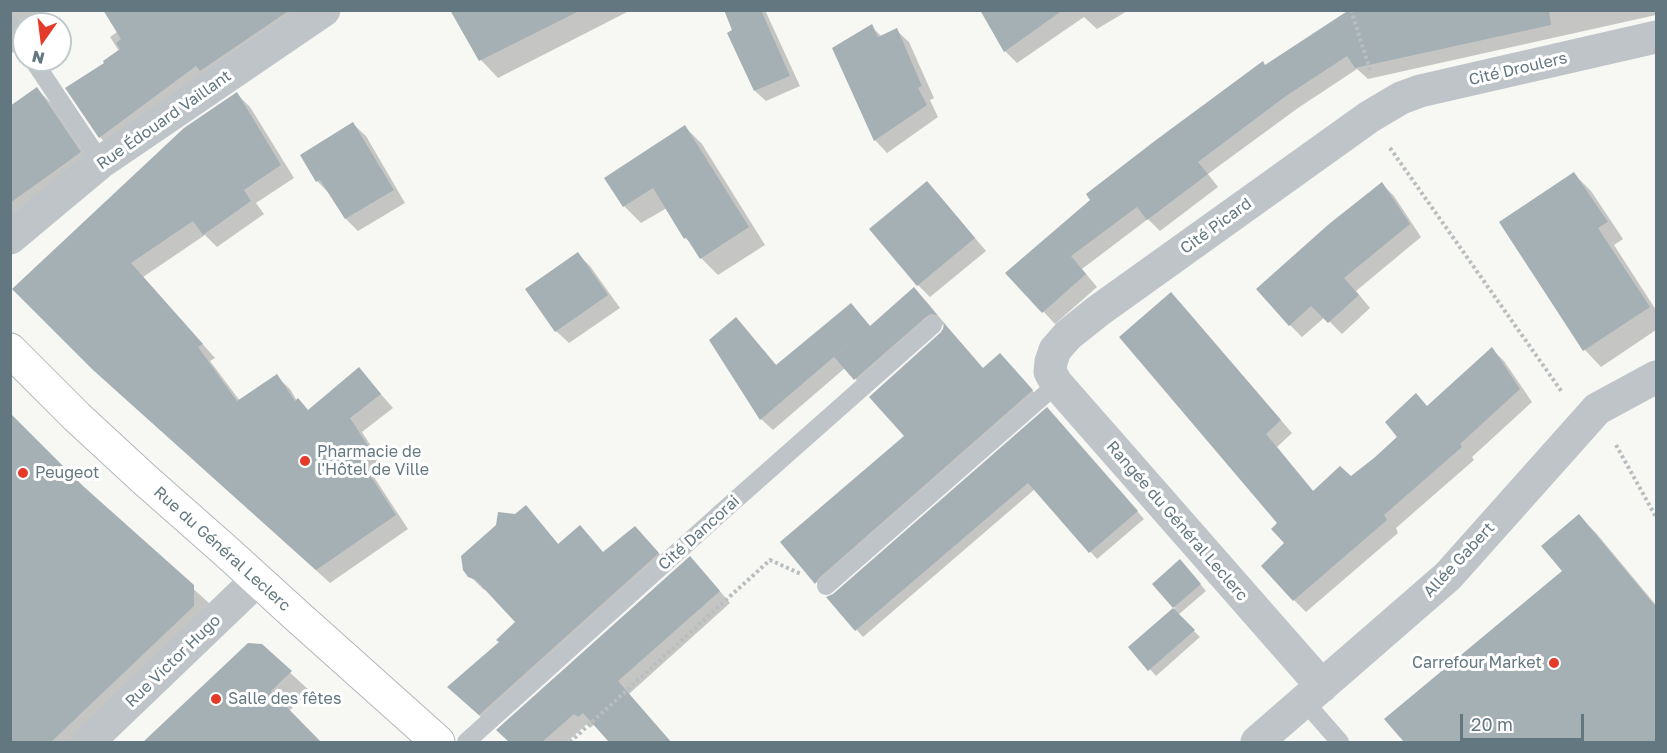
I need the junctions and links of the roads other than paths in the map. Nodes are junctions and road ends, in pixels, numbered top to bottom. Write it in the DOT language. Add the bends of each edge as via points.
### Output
graph roads {
  1 [pos="324,10"];
  2 [pos="1656,37"];
  3 [pos="41,72"];
  4 [pos="1376,112"];
  5 [pos="101,162"];
  6 [pos="10,238"];
  7 [pos="933,325"];
  8 [pos="10,350"];
  9 [pos="1656,377"];
  10 [pos="1057,384"];
  11 [pos="257,580"];
  12 [pos="826,586"];
  13 [pos="1313,694"];
  14 [pos="88,742"];
  15 [pos="438,742"];
  16 [pos="466,742"];
  17 [pos="1257,742"];
  18 [pos="1340,742"];
  1 -- 5 [label="street, Rue Édouard Vaillant"];
  2 -- 4 [label="street, Cité Droulers" via="1420,91"];
  3 -- 5 [label="lane"];
  4 -- 10 [label="street, Cité Picard" via="1068,335 1055,350 1051,362 1050,372"];
  5 -- 6 [label="street, Rue Édouard Vaillant"];
  7 -- 16 [label="lane, Cité Dancorai"];
  8 -- 11 [label="street, Rue du Général Leclerc" via="77,417"];
  9 -- 13 [label="street, Allée Gabert" via="1590,415 1448,576"];
  10 -- 12 [label="lane"];
  10 -- 13 [label="street, Rangée du Général Leclerc"];
  11 -- 14 [label="street, Rue Victor Hugo"];
  11 -- 15 [label="street, Rue du Général Leclerc"];
  13 -- 17 [label="street, Allée Gabert"];
  13 -- 18 [label="lane"];
}
